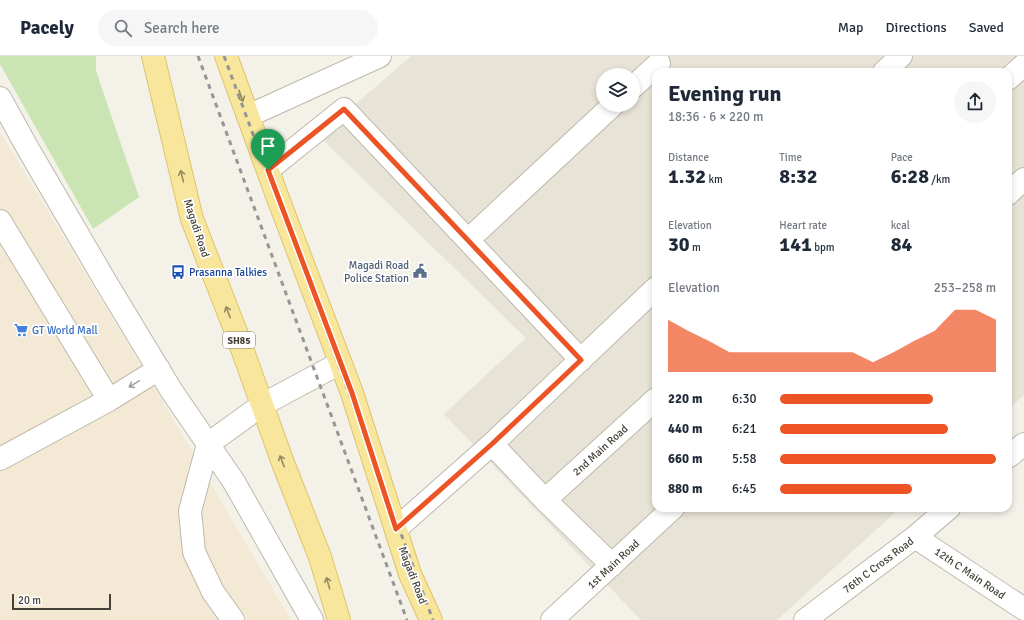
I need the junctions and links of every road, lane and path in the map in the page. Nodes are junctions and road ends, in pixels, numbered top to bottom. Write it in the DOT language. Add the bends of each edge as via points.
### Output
graph roads {
  1 [pos="153,56"];
  2 [pos="226,56"];
  3 [pos="380,56"];
  4 [pos="901,56"];
  5 [pos="659,63"];
  6 [pos="1024,64"];
  7 [pos="654,68"];
  8 [pos="888,68"];
  9 [pos="652,69"];
  10 [pos="1012,75"];
  11 [pos="640,81"];
  12 [pos="0,98"];
  13 [pos="605,112"];
  14 [pos="248,116"];
  15 [pos="268,170"];
  16 [pos="1024,179"];
  17 [pos="1012,190"];
  18 [pos="0,221"];
  19 [pos="468,240"];
  20 [pos="652,292"];
  21 [pos="581,360"];
  22 [pos="340,363"];
  23 [pos="159,369"];
  24 [pos="109,400"];
  25 [pos="652,403"];
  26 [pos="262,405"];
  27 [pos="208,444"];
  28 [pos="492,444"];
  29 [pos="1024,444"];
  30 [pos="1012,454"];
  31 [pos="0,459"];
  32 [pos="545,500"];
  33 [pos="669,512"];
  34 [pos="944,512"];
  35 [pos="396,529"];
  36 [pos="915,537"];
  37 [pos="612,565"];
  38 [pos="1024,609"];
  39 [pos="233,620"];
  40 [pos="312,620"];
  41 [pos="339,620"];
  42 [pos="431,620"];
  43 [pos="552,620"];
  44 [pos="805,620"];
  26 -- 1 [label="main road, Magadi Road / SH85, one-way" via="192,219"];
  2 -- 14 [label="main road, Magadi Road, one-way"];
  3 -- 14 [label="street"];
  4 -- 8 [label="street"];
  5 -- 7 [label="street"];
  6 -- 10 [label="street"];
  9 -- 11 [label="street"];
  12 -- 23 [label="street"];
  13 -- 19 [label="street"];
  14 -- 15 [label="main road, Magadi Road"];
  15 -- 19 [label="street" via="344,109"];
  15 -- 22 [label="main road, Magadi Road"];
  16 -- 17 [label="street"];
  18 -- 24 [label="street"];
  19 -- 21 [label="street"];
  20 -- 21 [label="street"];
  21 -- 28 [label="street"];
  22 -- 26 [label="street"];
  22 -- 35 [label="main road, Magadi Road"];
  23 -- 24 [label="street, one-way"];
  23 -- 27 [label="street"];
  24 -- 31 [label="street"];
  25 -- 32 [label="street, 2nd Main Road"];
  26 -- 27 [label="street"];
  41 -- 26 [label="main road, Magadi Road / SH85, one-way" via="320,557"];
  27 -- 39 [label="street" via="190,511 194,552 213,592"];
  27 -- 40 [label="street" via="234,482"];
  28 -- 32 [label="street"];
  28 -- 35 [label="street"];
  29 -- 30 [label="street"];
  32 -- 37 [label="street"];
  33 -- 37 [label="street, 1st Main Road"];
  34 -- 36 [label="street, 76th C Cross Road"];
  35 -- 42 [label="main road, Magadi Road" via="410,574"];
  36 -- 38 [label="street, 12th C Main Road"];
  36 -- 44 [label="street, 76th C Cross Road"];
  37 -- 43 [label="street, 1st Main Road"];
}
